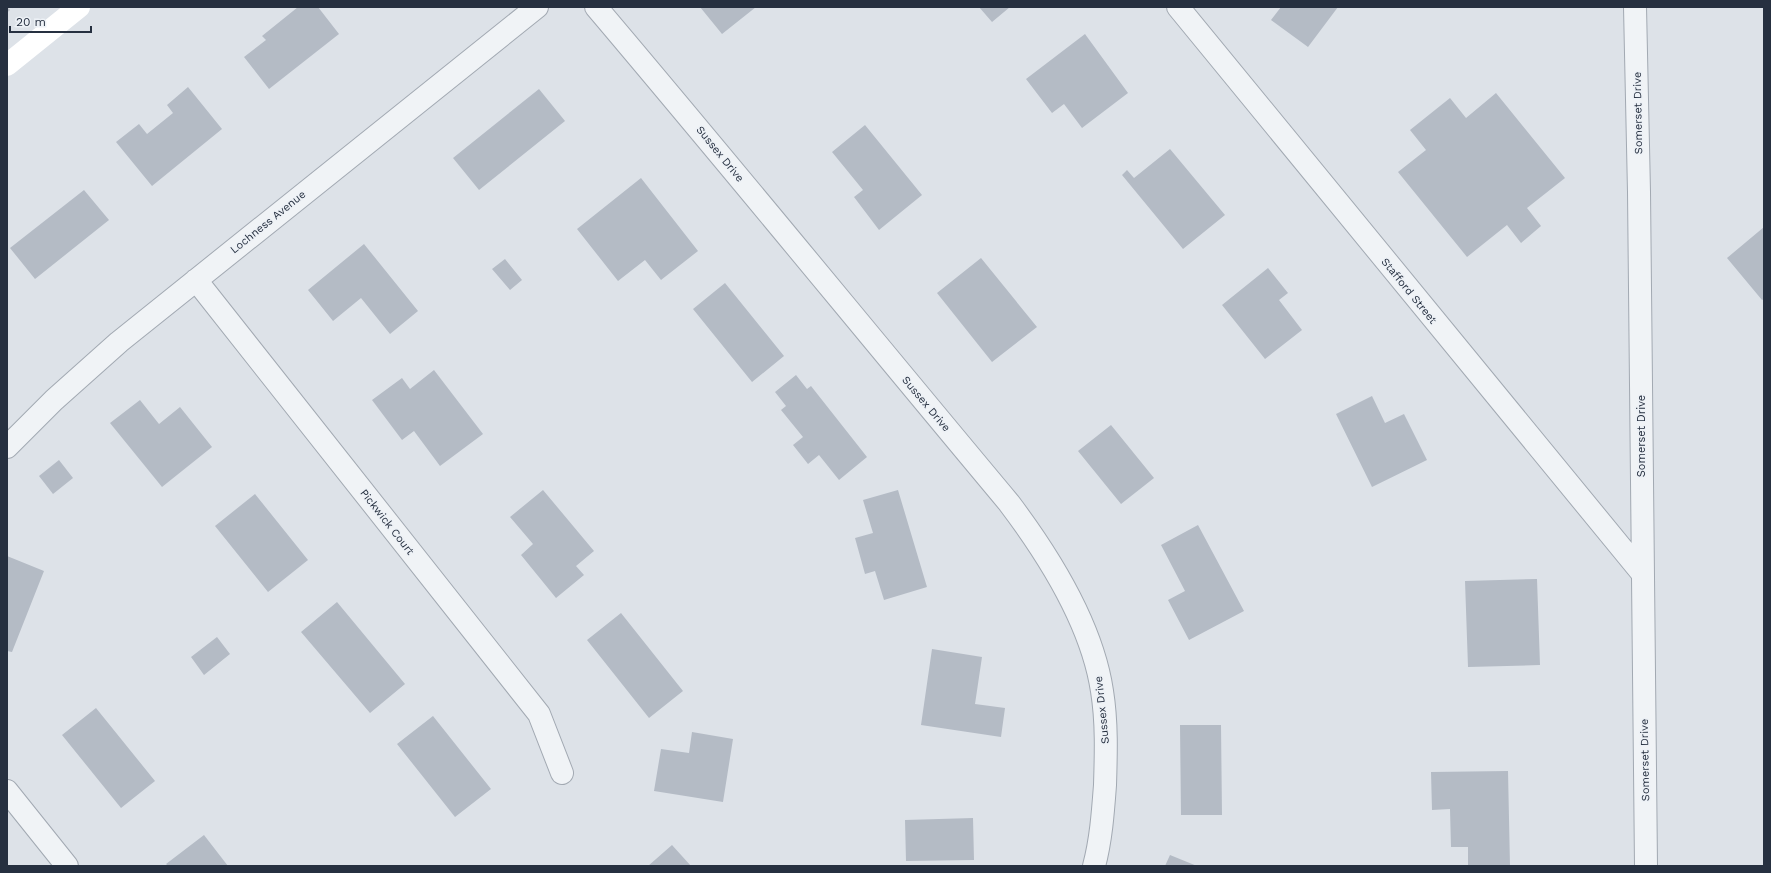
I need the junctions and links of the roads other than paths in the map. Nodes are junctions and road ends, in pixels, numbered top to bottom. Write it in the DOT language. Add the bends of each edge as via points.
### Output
graph roads {
  1 [pos="79,7"];
  2 [pos="537,7"];
  3 [pos="596,7"];
  4 [pos="1178,7"];
  5 [pos="1635,7"];
  6 [pos="7,65"];
  7 [pos="196,280"];
  8 [pos="7,447"];
  9 [pos="1642,573"];
  10 [pos="562,773"];
  11 [pos="7,791"];
  12 [pos="67,866"];
  13 [pos="1094,866"];
  14 [pos="1646,866"];
  1 -- 6 [label="main road"];
  2 -- 7 [label="street, Lochness Avenue"];
  3 -- 13 [label="street, Sussex Drive" via="1009,503 1059,578 1086,633 1102,691 1107,750 1103,807"];
  4 -- 9 [label="street, Stafford Street"];
  5 -- 9 [label="street, Somerset Drive"];
  7 -- 8 [label="street, Lochness Avenue" via="119,342 54,400"];
  7 -- 10 [label="street, Pickwick Court" via="539,714"];
  9 -- 14 [label="street, Somerset Drive"];
  11 -- 12 [label="street"];
}
